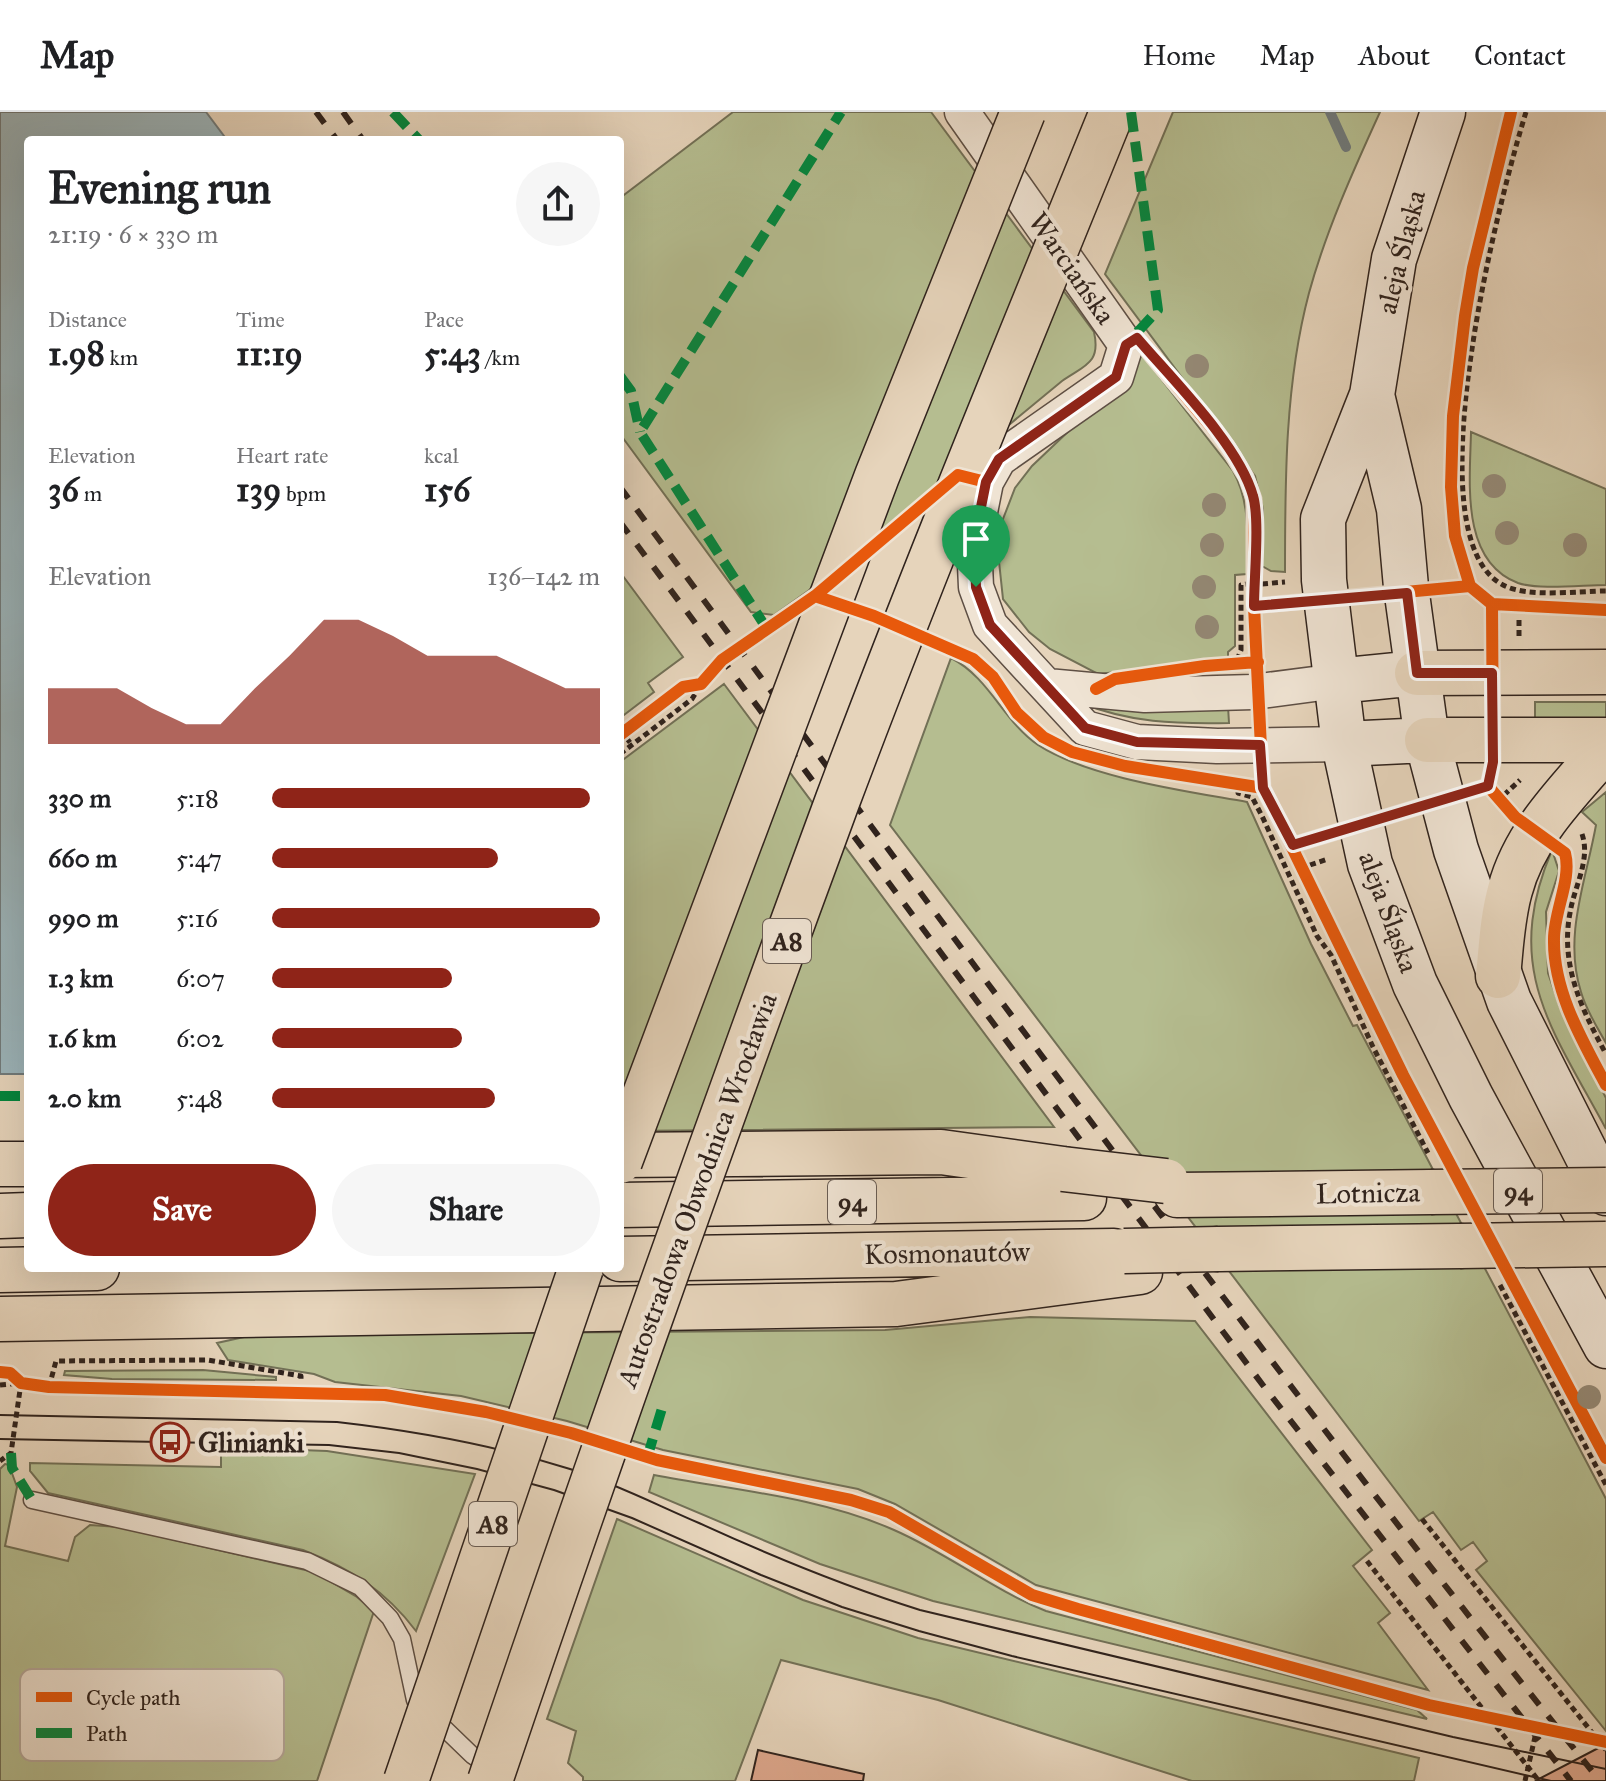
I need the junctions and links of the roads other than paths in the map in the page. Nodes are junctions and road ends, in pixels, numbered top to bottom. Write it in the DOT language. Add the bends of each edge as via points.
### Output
graph roads {
  1 [pos="962,112"];
  2 [pos="1023,112"];
  3 [pos="1112,112"];
  4 [pos="1443,112"];
  5 [pos="1372,395"];
  6 [pos="1606,672"];
  7 [pos="1417,673"];
  8 [pos="1337,681"];
  9 [pos="1047,686"];
  10 [pos="1427,740"];
  11 [pos="1606,740"];
  12 [pos="1344,744"];
  13 [pos="1606,748"];
  14 [pos="1498,976"];
  15 [pos="624,1147"];
  16 [pos="624,1158"];
  17 [pos="0,1164"];
  18 [pos="24,1164"];
  19 [pos="1074,1183"];
  20 [pos="1606,1192"];
  21 [pos="1273,1194"];
  22 [pos="624,1205"];
  23 [pos="24,1215"];
  24 [pos="0,1216"];
  25 [pos="1606,1244"];
  26 [pos="624,1259"];
  27 [pos="1132,1262"];
  28 [pos="24,1269"];
  29 [pos="0,1270"];
  30 [pos="580,1272"];
  31 [pos="4,1323"];
  32 [pos="1606,1346"];
  33 [pos="32,1500"];
  34 [pos="406,1781"];
  35 [pos="490,1781"];
  36 [pos="511,1781"];
  1 -- 9 [label="street, Warciańska" via="1126,345 1116,377 999,459 986,482 974,542 976,587 990,625"];
  2 -- 15 [label="main road, bridge" via="877,476"];
  3 -- 35 [label="main road, Autostradowa Obwodnica Wrocławia / A8, bridge" via="838,801 658,1295"];
  4 -- 5 [label="street, aleja Śląska" via="1394,259"];
  5 -- 7 [label="street, aleja Śląska" via="1399,509"];
  5 -- 8 [label="street, aleja Śląska" via="1323,519 1324,580"];
  6 -- 7 [label="main road"];
  7 -- 8 [label="street"];
  7 -- 10 [label="street, aleja Śląska"];
  8 -- 9 [label="street" via="1260,691 1145,695"];
  8 -- 12 [label="street, aleja Śląska"];
  9 -- 12 [label="street, Warciańska" via="1085,728 1137,742"];
  10 -- 11 [label="main road"];
  10 -- 12 [label="street"];
  10 -- 14 [label="street, aleja Śląska"];
  12 -- 32 [label="street, aleja Śląska" via="1370,864 1415,984"];
  13 -- 14 [label="main road" via="1556,829 1524,852 1504,913"];
  14 -- 20 [label="street, aleja Śląska"];
  16 -- 19 [label="main road" via="941,1152"];
  17 -- 18 [label="main road"];
  19 -- 21 [label="main road, Kosmonautów / 94"];
  19 -- 22 [label="main road, Kosmonautów / 94"];
  20 -- 21 [label="main road, Lotnicza / 94, bridge"];
  23 -- 24 [label="main road"];
  25 -- 27 [label="main road, Lotnicza / 94, bridge" via="1274,1249"];
  26 -- 27 [label="main road, Kosmonautów / 94"];
  27 -- 31 [label="main road" via="896,1304"];
  28 -- 29 [label="main road"];
  30 -- 34 [label="main road, A8, bridge"];
  33 -- 36 [label="lane" via="307,1561 360,1587 402,1639 415,1700 472,1755"];
}
